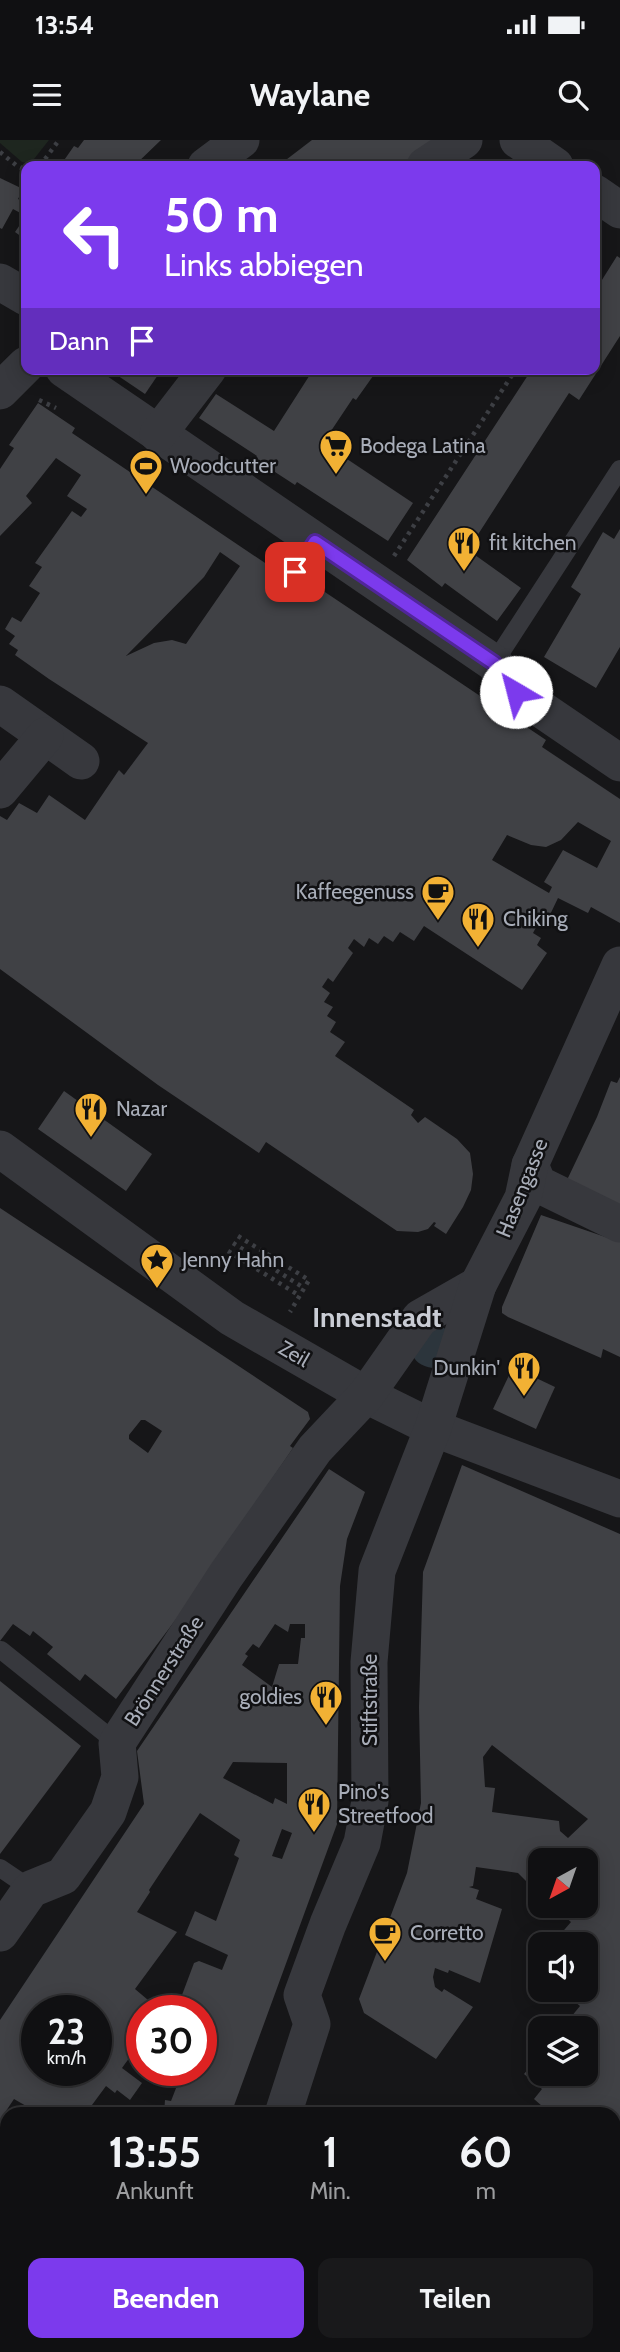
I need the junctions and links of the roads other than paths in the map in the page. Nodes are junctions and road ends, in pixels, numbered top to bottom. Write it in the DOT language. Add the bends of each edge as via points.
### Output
graph roads {
  1 [pos="241,140"];
  2 [pos="464,140"];
  3 [pos="518,140"];
  4 [pos="213,161"];
  5 [pos="432,161"];
  6 [pos="548,161"];
  7 [pos="600,196"];
  8 [pos="620,210"];
  9 [pos="0,282"];
  10 [pos="21,295"];
  11 [pos="21,370"];
  12 [pos="73,375"];
  13 [pos="203,375"];
  14 [pos="0,391"];
  15 [pos="158,434"];
  16 [pos="620,469"];
  17 [pos="315,542"];
  18 [pos="295,572"];
  19 [pos="494,663"];
  20 [pos="0,704"];
  21 [pos="45,736"];
  22 [pos="81,761"];
  23 [pos="620,763"];
  24 [pos="0,790"];
  25 [pos="620,965"];
  26 [pos="0,1149"];
  27 [pos="530,1165"];
  28 [pos="620,1224"];
  29 [pos="478,1285"];
  30 [pos="366,1395"];
  31 [pos="433,1428"];
  32 [pos="620,1499"];
  33 [pos="1,1650"];
  34 [pos="117,1743"];
  35 [pos="0,1868"];
  36 [pos="31,1889"];
  37 [pos="0,1933"];
  38 [pos="285,2107"];
  1 -- 4 [label="street"];
  2 -- 5 [label="street"];
  3 -- 6 [label="street"];
  7 -- 8 [label="street"];
  9 -- 10 [label="street"];
  11 -- 14 [label="street"];
  12 -- 15 [label="street"];
  13 -- 15 [label="street"];
  15 -- 17 [label="street"];
  16 -- 19 [label="lane"];
  17 -- 18 [label="lane"];
  17 -- 19 [label="street"];
  19 -- 23 [label="street" via="511,700"];
  20 -- 21 [label="street"];
  21 -- 22 [label="street"];
  21 -- 24 [label="street"];
  25 -- 27 [label="street, Hasengasse"];
  26 -- 30 [label="street, Zeil" via="232,1318"];
  27 -- 28 [label="street" via="538,1184"];
  27 -- 29 [label="street, Hasengasse" via="523,1198"];
  29 -- 30 [label="street" via="420,1318"];
  29 -- 31 [label="street, Stiftstraße"];
  30 -- 31 [label="street, Zeil"];
  30 -- 34 [label="street, Brönnerstraße" via="315,1449"];
  31 -- 32 [label="street, Zeil"];
  31 -- 38 [label="street, Stiftstraße" via="377,1571 369,1662 370,1801 362,1843 302,1995 312,2024"];
  33 -- 34 [label="lane"];
  34 -- 36 [label="street, Brönnerstraße" via="120,1777 108,1812 63,1876"];
  35 -- 36 [label="lane"];
  36 -- 37 [label="street"];
}
